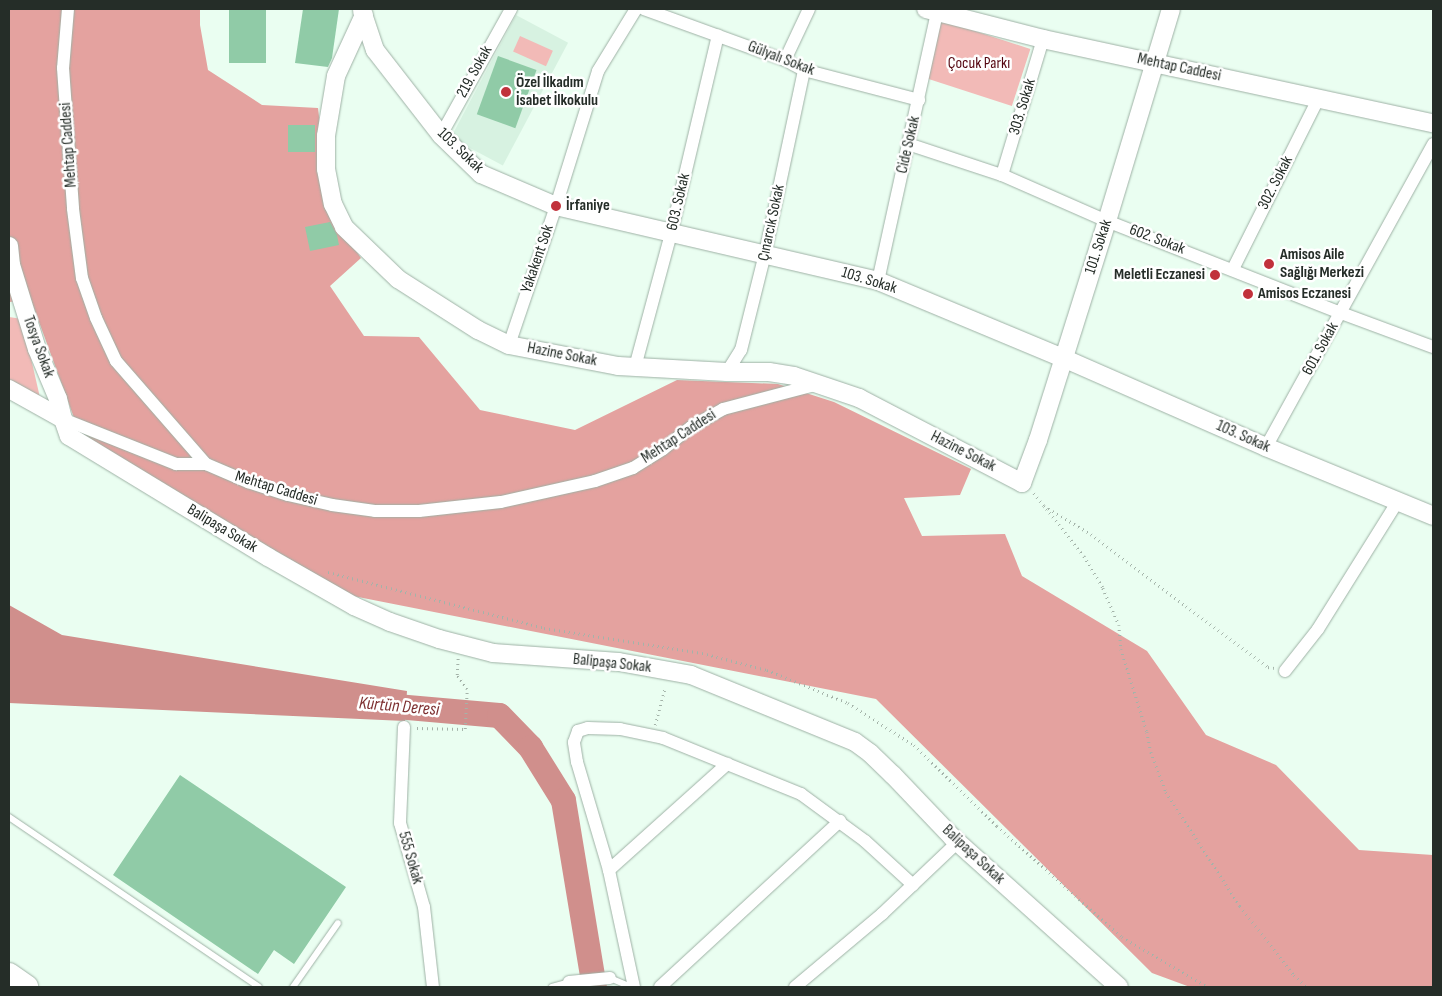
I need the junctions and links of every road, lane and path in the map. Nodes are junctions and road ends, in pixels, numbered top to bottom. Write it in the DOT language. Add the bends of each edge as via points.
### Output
graph roads {
  1 [pos="68,9"];
  2 [pos="511,9"];
  3 [pos="636,9"];
  4 [pos="644,9"];
  5 [pos="809,9"];
  6 [pos="1171,9"];
  7 [pos="934,10"];
  8 [pos="363,11"];
  9 [pos="718,35"];
  10 [pos="1044,39"];
  11 [pos="785,60"];
  12 [pos="1156,63"];
  13 [pos="804,70"];
  14 [pos="1319,97"];
  15 [pos="919,100"];
  16 [pos="1433,123"];
  17 [pos="441,135"];
  18 [pos="908,144"];
  19 [pos="1433,144"];
  20 [pos="1002,175"];
  21 [pos="556,206"];
  22 [pos="1108,221"];
  23 [pos="671,234"];
  24 [pos="9,246"];
  25 [pos="765,254"];
  26 [pos="1233,269"];
  27 [pos="878,281"];
  28 [pos="15,297"];
  29 [pos="1341,313"];
  30 [pos="509,345"];
  31 [pos="1433,347"];
  32 [pos="1063,358"];
  33 [pos="635,367"];
  34 [pos="727,372"];
  35 [pos="820,384"];
  36 [pos="9,390"];
  37 [pos="63,419"];
  38 [pos="1266,447"];
  39 [pos="206,464"];
  40 [pos="1022,483"];
  41 [pos="1398,501"];
  42 [pos="1043,505"];
  43 [pos="1433,516"];
  44 [pos="323,571"];
  45 [pos="457,663"];
  46 [pos="669,671"];
  47 [pos="1286,671"];
  48 [pos="404,727"];
  49 [pos="652,736"];
  50 [pos="727,764"];
  51 [pos="9,817"];
  52 [pos="840,821"];
  53 [pos="958,842"];
  54 [pos="608,870"];
  55 [pos="913,885"];
  56 [pos="338,922"];
  57 [pos="610,978"];
  58 [pos="569,982"];
  59 [pos="259,987"];
  60 [pos="293,987"];
  61 [pos="433,987"];
  62 [pos="447,987"];
  63 [pos="552,987"];
  64 [pos="633,987"];
  65 [pos="660,987"];
  66 [pos="796,987"];
  67 [pos="1119,987"];
  68 [pos="1208,987"];
  69 [pos="1307,987"];
  1 -- 39 [label="street, Mehtap Caddesi" via="63,68 73,209 82,278 116,361"];
  2 -- 17 [label="street, 219. Sokak"];
  3 -- 21 [label="street, Yakakent Sok" via="598,71"];
  4 -- 9 [label="street, Gülyalı Sokak"];
  5 -- 11 [label="street"];
  6 -- 12 [label="street, 101. Sokak"];
  7 -- 10 [label="street, Mehtap Caddesi"];
  7 -- 15 [label="street, Cide Sokak"];
  8 -- 17 [label="street, 103. Sokak" via="375,50"];
  8 -- 30 [label="street, Hazine Sokak" via="336,76 326,136 326,169 333,204 344,226 398,279 478,330"];
  9 -- 11 [label="street, Gülyalı Sokak"];
  9 -- 23 [label="street, 603. Sokak"];
  10 -- 12 [label="street, Mehtap Caddesi"];
  10 -- 20 [label="street, 303. Sokak"];
  11 -- 13 [label="street, Gülyalı Sokak"];
  12 -- 14 [label="street, Mehtap Caddesi"];
  12 -- 22 [label="street, 101. Sokak"];
  13 -- 15 [label="street, Gülyalı Sokak"];
  13 -- 25 [label="street, Çınarcık Sokak"];
  14 -- 16 [label="street, Mehtap Caddesi"];
  14 -- 26 [label="street, 302. Sokak"];
  15 -- 18 [label="street, Cide Sokak"];
  17 -- 21 [label="street, 103. Sokak" via="481,174"];
  18 -- 20 [label="street, 602. Sokak"];
  18 -- 27 [label="street, Cide Sokak"];
  19 -- 29 [label="street, 601. Sokak"];
  20 -- 22 [label="street, 602. Sokak"];
  21 -- 23 [label="street, 103. Sokak"];
  21 -- 30 [label="street, Yakakent Sok"];
  22 -- 26 [label="street, 602. Sokak"];
  22 -- 32 [label="street, 101. Sokak"];
  23 -- 25 [label="street, 103. Sokak"];
  23 -- 33 [label="street, 603. Sokak"];
  24 -- 28 [label="street, Tosya Sokak"];
  25 -- 27 [label="street, 103. Sokak"];
  25 -- 34 [label="street, Çınarcık Sokak" via="741,350"];
  26 -- 29 [label="street, 602. Sokak"];
  27 -- 32 [label="street, 103. Sokak"];
  28 -- 37 [label="street, Tosya Sokak" via="58,399"];
  29 -- 31 [label="street, 602. Sokak"];
  29 -- 38 [label="street, 601. Sokak"];
  30 -- 33 [label="street, Hazine Sokak"];
  32 -- 38 [label="street, 103. Sokak"];
  32 -- 40 [label="street, 101. Sokak"];
  33 -- 34 [label="street, Hazine Sokak"];
  34 -- 35 [label="street, Hazine Sokak" via="769,372"];
  35 -- 39 [label="street, Mehtap Caddesi" via="723,410 691,427 633,468 595,481 501,502 419,511 375,511 288,495"];
  35 -- 40 [label="street, Hazine Sokak" via="859,398"];
  36 -- 37 [label="street"];
  37 -- 39 [label="street" via="176,464"];
  37 -- 46 [label="street, Balipaşa Sokak" via="69,436 268,557 354,606 390,622 493,653 620,662"];
  38 -- 41 [label="street, 103. Sokak"];
  40 -- 42 [label="path"];
  41 -- 43 [label="street, 103. Sokak"];
  41 -- 47 [label="street" via="1318,629"];
  42 -- 47 [label="path" via="1091,534 1268,667"];
  42 -- 69 [label="path" via="1084,556 1119,625 1121,648 1166,792 1240,906"];
  44 -- 68 [label="path" via="544,628 702,653 766,670 848,703 914,745 997,826 1122,937"];
  45 -- 48 [label="path" via="457,675 466,689 465,729"];
  46 -- 49 [label="path"];
  46 -- 53 [label="street, Balipaşa Sokak" via="691,675 855,742 893,775"];
  48 -- 61 [label="street, 555 Sokak" via="400,823 424,907"];
  49 -- 50 [label="street"];
  49 -- 54 [label="street" via="620,729 588,728 578,731 574,742"];
  50 -- 52 [label="street" via="801,794"];
  50 -- 54 [label="street"];
  51 -- 59 [label="lane"];
  52 -- 55 [label="street"];
  52 -- 65 [label="street"];
  53 -- 55 [label="street"];
  53 -- 67 [label="street, Balipaşa Sokak"];
  54 -- 64 [label="street"];
  55 -- 66 [label="street"];
  56 -- 60 [label="lane"];
  57 -- 58 [label="street"];
  57 -- 64 [label="lane"];
  58 -- 63 [label="lane"];
  61 -- 62 [label="street"];
}
